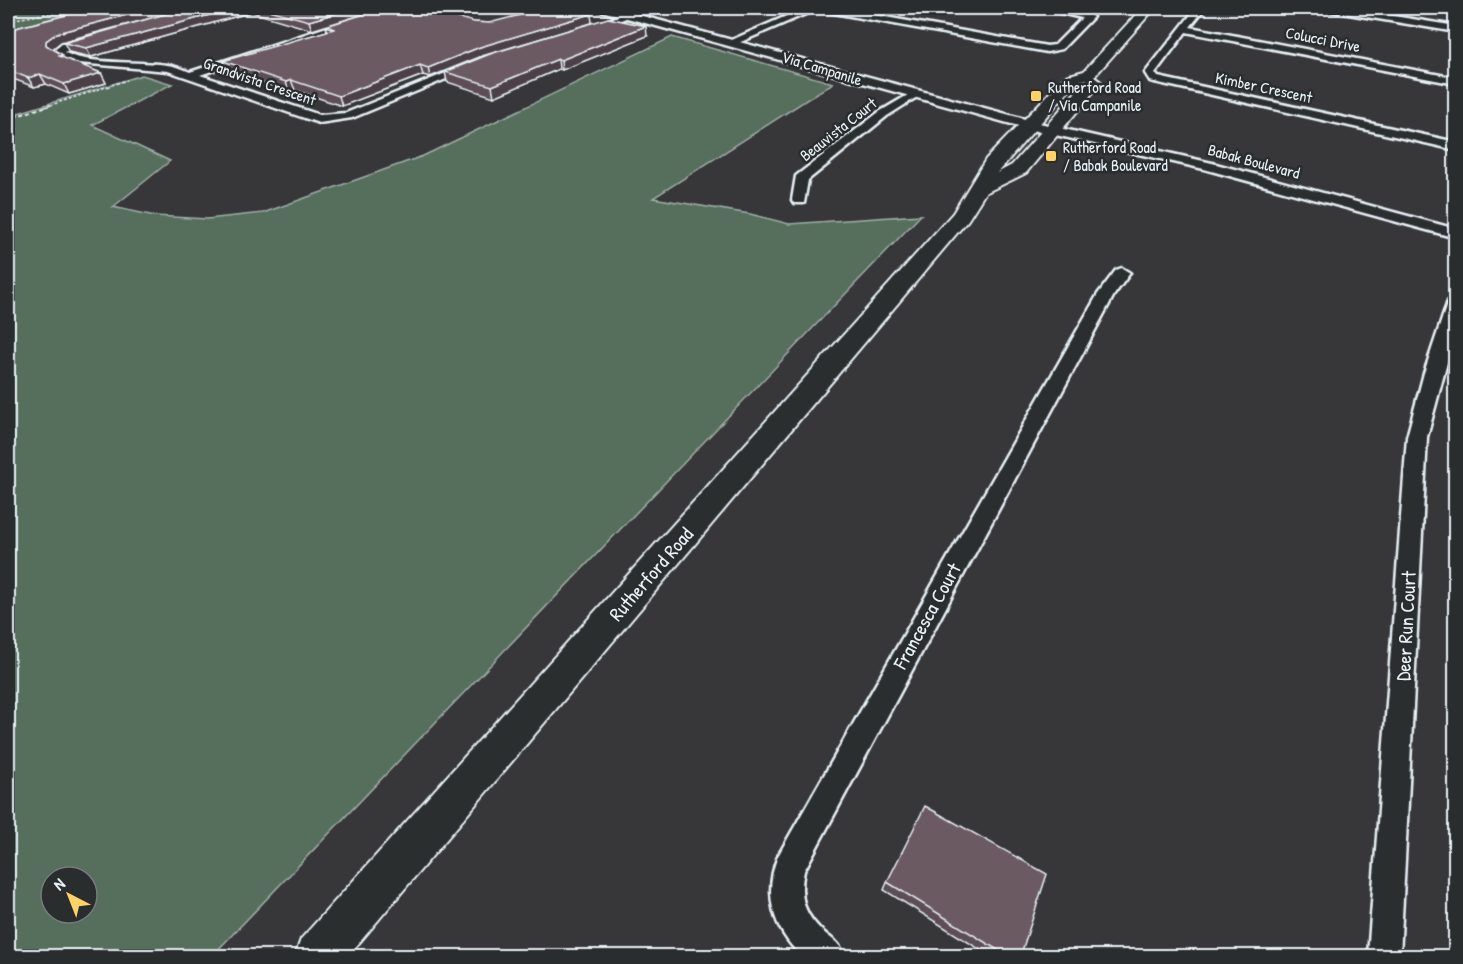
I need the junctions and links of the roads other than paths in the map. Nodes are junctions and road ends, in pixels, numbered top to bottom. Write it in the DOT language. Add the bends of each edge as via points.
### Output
graph roads {
  1 [pos="393,8"];
  2 [pos="602,8"];
  3 [pos="647,8"];
  4 [pos="1050,8"];
  5 [pos="1149,8"];
  6 [pos="1200,8"];
  7 [pos="1330,8"];
  8 [pos="628,14"];
  9 [pos="1184,29"];
  10 [pos="1455,29"];
  11 [pos="579,33"];
  12 [pos="99,36"];
  13 [pos="732,42"];
  14 [pos="477,64"];
  15 [pos="1089,74"];
  16 [pos="190,75"];
  17 [pos="1455,81"];
  18 [pos="913,94"];
  19 [pos="1041,128"];
  20 [pos="1455,146"];
  21 [pos="799,200"];
  22 [pos="1455,234"];
  23 [pos="1122,273"];
  24 [pos="1455,301"];
  25 [pos="318,957"];
  26 [pos="828,957"];
  27 [pos="1384,957"];
  1 -- 16 [label="street"];
  2 -- 8 [label="street, Via Campanile"];
  3 -- 8 [label="street"];
  4 -- 13 [label="street" via="1088,17 1053,48 823,8 806,10"];
  5 -- 15 [label="main road, Rutherford Road"];
  6 -- 9 [label="street, Kimber Crescent"];
  7 -- 10 [label="street"];
  8 -- 11 [label="street"];
  8 -- 13 [label="street, Via Campanile"];
  9 -- 17 [label="street, Colucci Drive"];
  9 -- 20 [label="street, Kimber Crescent" via="1150,73 1154,79"];
  12 -- 16 [label="street, Grandvista Crescent" via="57,52 68,59 159,66"];
  13 -- 18 [label="street, Via Campanile"];
  14 -- 16 [label="street, Grandvista Crescent" via="331,119 309,117"];
  15 -- 19 [label="main road, Rutherford Road" via="1071,80"];
  15 -- 19 [label="main road, Rutherford Road" via="1093,84"];
  18 -- 19 [label="street, Via Campanile"];
  18 -- 21 [label="street, Beauvista Court" via="801,179"];
  19 -- 22 [label="street, Babak Boulevard" via="1207,166"];
  19 -- 25 [label="main road, Rutherford Road" via="1019,169 980,188 961,216"];
  23 -- 26 [label="street, Francesca Court" via="1106,294 789,867 784,885 787,910 800,931"];
  24 -- 27 [label="street, Deer Run Court" via="1417,437"];
}
